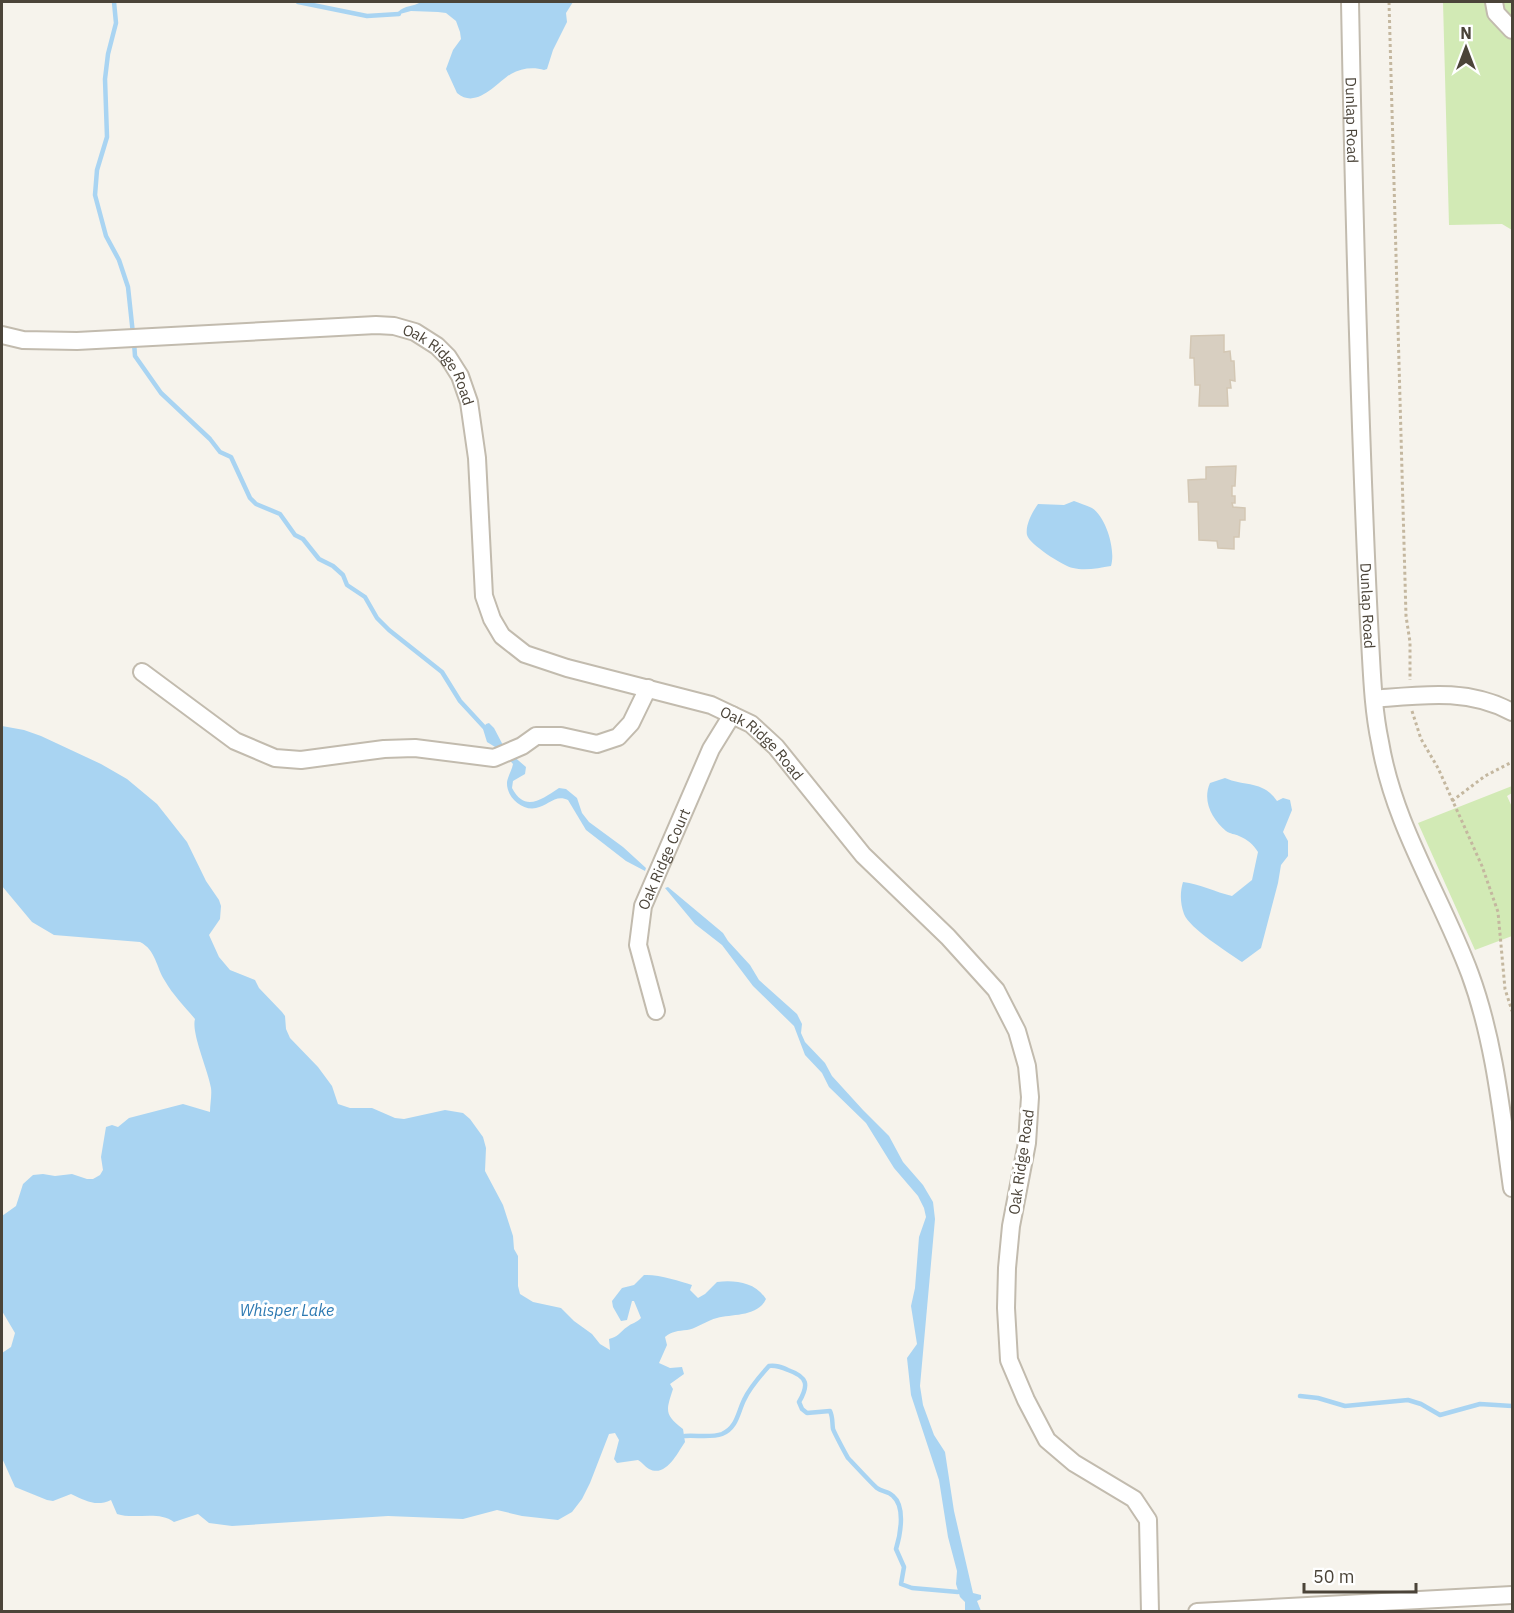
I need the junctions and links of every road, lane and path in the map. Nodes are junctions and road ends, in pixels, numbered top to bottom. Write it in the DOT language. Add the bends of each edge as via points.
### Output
graph roads {
  1 [pos="1350,2"];
  2 [pos="1389,2"];
  3 [pos="1494,2"];
  4 [pos="1512,30"];
  5 [pos="2,335"];
  6 [pos="142,672"];
  7 [pos="1410,683"];
  8 [pos="648,688"];
  9 [pos="1374,699"];
  10 [pos="1412,711"];
  11 [pos="1512,712"];
  12 [pos="732,715"];
  13 [pos="1512,762"];
  14 [pos="1452,801"];
  15 [pos="656,1011"];
  16 [pos="1512,1011"];
  17 [pos="1509,1140"];
  18 [pos="1512,1188"];
  19 [pos="1512,1595"];
  20 [pos="1150,1611"];
  21 [pos="1197,1611"];
  1 -- 9 [label="street, Dunlap Road" via="1359,368"];
  2 -- 7 [label="path"];
  3 -- 4 [label="street" via="1496,13"];
  5 -- 8 [label="street, Oak Ridge Road" via="23,340 77,341 376,325 415,332 448,357 469,402 477,458 484,596 502,636 525,654"];
  6 -- 8 [label="street" via="235,741 275,758 301,760 415,748 494,758 536,736 561,736 597,744 618,737 632,723"];
  8 -- 12 [label="street, Oak Ridge Road" via="711,705"];
  9 -- 11 [label="street" via="1458,695"];
  9 -- 17 [label="street, Dunlap Road" via="1394,800 1478,999"];
  10 -- 14 [label="path" via="1420,739"];
  12 -- 15 [label="street, Oak Ridge Court" via="711,749 643,906 638,945"];
  12 -- 20 [label="street, Oak Ridge Road" via="750,724 776,747 863,855 948,937 996,990 1017,1031 1027,1066 1030,1097 1027,1143 1007,1269 1009,1360 1047,1440 1074,1463 1134,1499 1148,1520"];
  13 -- 14 [label="path"];
  14 -- 16 [label="path" via="1498,912 1505,989"];
  17 -- 18 [label="street, Dunlap Road"];
  19 -- 21 [label="street"];
}
